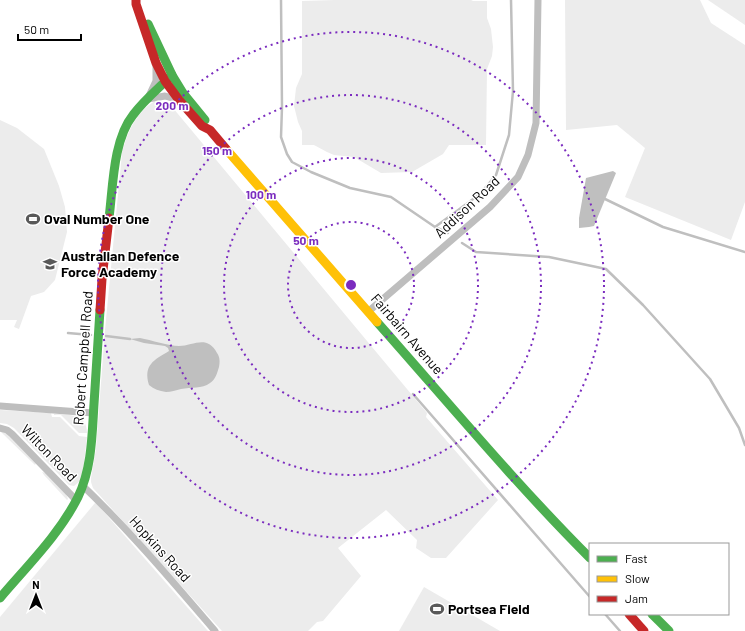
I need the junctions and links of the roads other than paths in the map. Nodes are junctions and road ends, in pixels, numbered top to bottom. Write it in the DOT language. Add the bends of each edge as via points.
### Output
graph roads {
  1 [pos="136,0"];
  2 [pos="139,0"];
  3 [pos="538,0"];
  4 [pos="156,63"];
  5 [pos="169,78"];
  6 [pos="147,100"];
  7 [pos="179,100"];
  8 [pos="210,130"];
  9 [pos="369,311"];
  10 [pos="0,406"];
  11 [pos="93,413"];
  12 [pos="0,428"];
  13 [pos="83,486"];
  14 [pos="76,500"];
  15 [pos="587,556"];
  16 [pos="0,598"];
  17 [pos="630,615"];
  18 [pos="653,615"];
  19 [pos="215,631"];
  20 [pos="644,631"];
  21 [pos="669,631"];
  1 -- 4 [label="main road, Fairbairn Avenue"];
  2 -- 5 [label="main road, Fairbairn Avenue"];
  3 -- 9 [label="street, Addison Road" via="536,123 528,155 518,176 490,207"];
  4 -- 5 [label="main road, Fairbairn Avenue"];
  4 -- 6 [label="street, Robert Campbell Road" via="156,81"];
  5 -- 6 [label="main road, Robert Campbell Road"];
  5 -- 7 [label="main road, Fairbairn Avenue"];
  5 -- 8 [label="main road, Fairbairn Avenue" via="208,122"];
  6 -- 7 [label="street" via="165,96"];
  6 -- 11 [label="main road, Robert Campbell Road" via="133,115 123,134 118,157 102,279"];
  7 -- 8 [label="main road, Fairbairn Avenue" via="202,126"];
  8 -- 9 [label="main road, Fairbairn Avenue"];
  9 -- 15 [label="main road, Fairbairn Avenue" via="509,472"];
  10 -- 11 [label="street"];
  11 -- 13 [label="main road, Robert Campbell Road" via="90,456"];
  12 -- 14 [label="street, Wilton Road" via="12,434"];
  13 -- 14 [label="main road, Robert Campbell Road"];
  13 -- 19 [label="street, Hopkins Road"];
  14 -- 16 [label="main road, Robert Campbell Road" via="52,535"];
  17 -- 20 [label="main road"];
  18 -- 21 [label="main road"];
}
